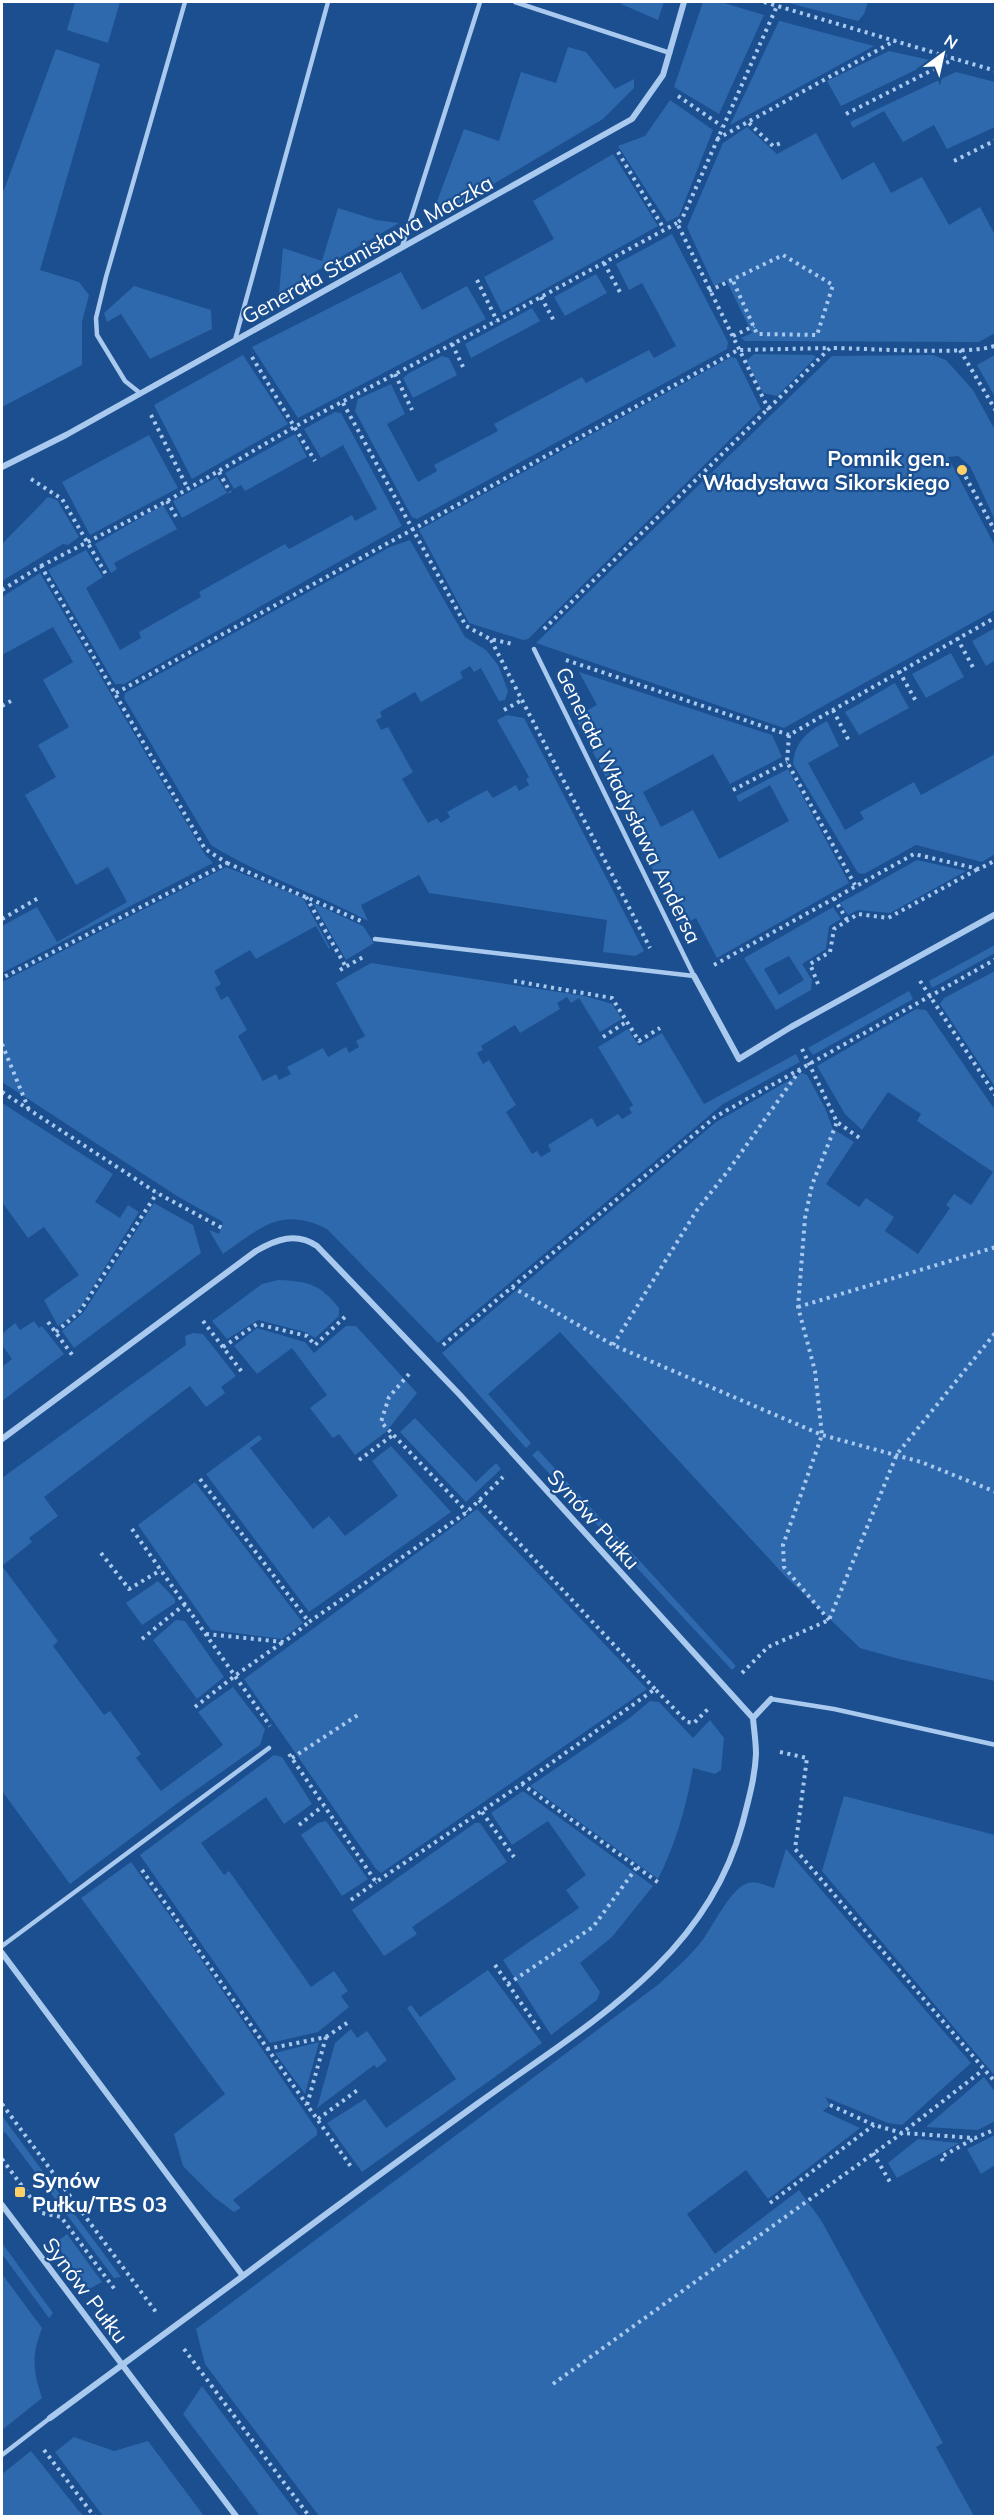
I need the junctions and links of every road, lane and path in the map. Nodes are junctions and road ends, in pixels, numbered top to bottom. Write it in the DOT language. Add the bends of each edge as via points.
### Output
graph roads {
  1 [pos="185,2"];
  2 [pos="328,2"];
  3 [pos="480,2"];
  4 [pos="515,2"];
  5 [pos="684,2"];
  6 [pos="764,2"];
  7 [pos="777,6"];
  8 [pos="896,40"];
  9 [pos="670,53"];
  10 [pos="955,59"];
  11 [pos="996,71"];
  12 [pos="658,82"];
  13 [pos="846,114"];
  14 [pos="749,123"];
  15 [pos="722,126"];
  16 [pos="607,134"];
  17 [pos="717,139"];
  18 [pos="996,140"];
  19 [pos="781,143"];
  20 [pos="954,161"];
  21 [pos="676,223"];
  22 [pos="664,229"];
  23 [pos="402,247"];
  24 [pos="604,263"];
  25 [pos="477,280"];
  26 [pos="733,281"];
  27 [pos="709,291"];
  28 [pos="621,294"];
  29 [pos="541,297"];
  30 [pos="497,321"];
  31 [pos="554,321"];
  32 [pos="754,326"];
  33 [pos="733,336"];
  34 [pos="237,339"];
  35 [pos="452,344"];
  36 [pos="996,345"];
  37 [pos="830,348"];
  38 [pos="738,350"];
  39 [pos="960,350"];
  40 [pos="465,370"];
  41 [pos="395,374"];
  42 [pos="140,393"];
  43 [pos="343,403"];
  44 [pos="412,410"];
  45 [pos="769,410"];
  46 [pos="996,411"];
  47 [pos="296,426"];
  48 [pos="315,461"];
  49 [pos="4,465"];
  50 [pos="962,470"];
  51 [pos="219,472"];
  52 [pos="188,489"];
  53 [pos="230,492"];
  54 [pos="167,501"];
  55 [pos="178,520"];
  56 [pos="411,528"];
  57 [pos="996,533"];
  58 [pos="87,543"];
  59 [pos="41,566"];
  60 [pos="107,576"];
  61 [pos="2,590"];
  62 [pos="996,617"];
  63 [pos="957,638"];
  64 [pos="490,639"];
  65 [pos="527,646"];
  66 [pos="534,649"];
  67 [pos="899,671"];
  68 [pos="975,671"];
  69 [pos="116,693"];
  70 [pos="522,700"];
  71 [pos="11,701"];
  72 [pos="917,703"];
  73 [pos="2,706"];
  74 [pos="504,710"];
  75 [pos="832,710"];
  76 [pos="789,735"];
  77 [pos="849,741"];
  78 [pos="787,762"];
  79 [pos="733,790"];
  80 [pos="996,860"];
  81 [pos="227,863"];
  82 [pos="979,869"];
  83 [pos="855,885"];
  84 [pos="306,896"];
  85 [pos="40,897"];
  86 [pos="834,898"];
  87 [pos="996,914"];
  88 [pos="2,919"];
  89 [pos="847,921"];
  90 [pos="365,922"];
  91 [pos="375,939"];
  92 [pos="996,959"];
  93 [pos="910,962"];
  94 [pos="340,970"];
  95 [pos="662,972"];
  96 [pos="694,976"];
  97 [pos="2,978"];
  98 [pos="815,994"];
  99 [pos="927,996"];
  100 [pos="660,1028"];
  101 [pos="603,1037"];
  102 [pos="2,1044"];
  103 [pos="810,1064"];
  104 [pos="801,1069"];
  105 [pos="2,1092"];
  106 [pos="996,1096"];
  107 [pos="30,1110"];
  108 [pos="837,1122"];
  109 [pos="861,1139"];
  110 [pos="158,1192"];
  111 [pos="222,1228"];
  112 [pos="996,1248"];
  113 [pos="512,1287"];
  114 [pos="798,1307"];
  115 [pos="351,1312"];
  116 [pos="201,1318"];
  117 [pos="48,1322"];
  118 [pos="56,1332"];
  119 [pos="996,1332"];
  120 [pos="613,1345"];
  121 [pos="223,1347"];
  122 [pos="73,1356"];
  123 [pos="426,1359"];
  124 [pos="242,1372"];
  125 [pos="409,1374"];
  126 [pos="393,1435"];
  127 [pos="822,1435"];
  128 [pos="2,1439"];
  129 [pos="897,1454"];
  130 [pos="359,1461"];
  131 [pos="519,1461"];
  132 [pos="200,1479"];
  133 [pos="996,1492"];
  134 [pos="479,1500"];
  135 [pos="468,1512"];
  136 [pos="132,1529"];
  137 [pos="101,1553"];
  138 [pos="160,1570"];
  139 [pos="185,1604"];
  140 [pos="829,1620"];
  141 [pos="309,1622"];
  142 [pos="206,1633"];
  143 [pos="142,1640"];
  144 [pos="284,1642"];
  145 [pos="768,1647"];
  146 [pos="236,1675"];
  147 [pos="655,1689"];
  148 [pos="771,1699"];
  149 [pos="195,1707"];
  150 [pos="628,1710"];
  151 [pos="361,1713"];
  152 [pos="753,1718"];
  153 [pos="274,1731"];
  154 [pos="779,1742"];
  155 [pos="996,1745"];
  156 [pos="269,1748"];
  157 [pos="286,1749"];
  158 [pos="292,1758"];
  159 [pos="522,1784"];
  160 [pos="323,1806"];
  161 [pos="482,1812"];
  162 [pos="299,1825"];
  163 [pos="129,1853"];
  164 [pos="514,1857"];
  165 [pos="637,1868"];
  166 [pos="376,1882"];
  167 [pos="659,1884"];
  168 [pos="351,1900"];
  169 [pos="2,1946"];
  170 [pos="2,1953"];
  171 [pos="495,1965"];
  172 [pos="508,1984"];
  173 [pos="346,2023"];
  174 [pos="326,2037"];
  175 [pos="267,2049"];
  176 [pos="553,2050"];
  177 [pos="983,2070"];
  178 [pos="996,2083"];
  179 [pos="359,2089"];
  180 [pos="2,2104"];
  181 [pos="307,2105"];
  182 [pos="830,2105"];
  183 [pos="318,2119"];
  184 [pos="874,2125"];
  185 [pos="996,2129"];
  186 [pos="902,2133"];
  187 [pos="975,2138"];
  188 [pos="873,2153"];
  189 [pos="2,2159"];
  190 [pos="943,2161"];
  191 [pos="890,2182"];
  192 [pos="364,2185"];
  193 [pos="770,2203"];
  194 [pos="2,2205"];
  195 [pos="243,2276"];
  196 [pos="116,2291"];
  197 [pos="159,2317"];
  198 [pos="191,2358"];
  199 [pos="123,2366"];
  200 [pos="553,2384"];
  201 [pos="50,2418"];
  202 [pos="53,2443"];
  203 [pos="2,2454"];
  204 [pos="94,2517"];
  205 [pos="236,2517"];
  206 [pos="309,2517"];
  1 -- 42 [label="lane" via="96,318 96,335 125,381"];
  2 -- 34 [label="lane"];
  3 -- 23 [label="lane"];
  4 -- 9 [label="lane"];
  5 -- 9 [label="street, Generała Stanisława Maczka"];
  6 -- 7 [label="path"];
  7 -- 8 [label="path"];
  7 -- 15 [label="path"];
  8 -- 10 [label="path"];
  8 -- 14 [label="path"];
  9 -- 12 [label="street, Generała Stanisława Maczka"];
  10 -- 11 [label="path"];
  10 -- 13 [label="path"];
  12 -- 15 [label="path"];
  12 -- 16 [label="street, Generała Stanisława Maczka" via="632,119"];
  14 -- 17 [label="path"];
  14 -- 19 [label="path" via="773,146"];
  15 -- 17 [label="path"];
  16 -- 22 [label="path"];
  16 -- 23 [label="street, Generała Stanisława Maczka"];
  17 -- 21 [label="path" via="682,219"];
  18 -- 20 [label="path"];
  21 -- 22 [label="path"];
  21 -- 27 [label="path"];
  22 -- 24 [label="path"];
  23 -- 34 [label="street, Generała Stanisława Maczka"];
  24 -- 28 [label="path"];
  24 -- 29 [label="path"];
  25 -- 30 [label="path"];
  26 -- 27 [label="path"];
  26 -- 32 [label="path"];
  26 -- 32 [label="path" via="783,255 833,285 817,335 757,334"];
  27 -- 33 [label="path"];
  29 -- 30 [label="path"];
  29 -- 31 [label="path"];
  30 -- 35 [label="path"];
  32 -- 33 [label="path"];
  33 -- 38 [label="path"];
  34 -- 42 [label="street, Generała Stanisława Maczka"];
  34 -- 47 [label="path"];
  35 -- 40 [label="path"];
  35 -- 41 [label="path"];
  36 -- 39 [label="path"];
  37 -- 38 [label="path"];
  37 -- 39 [label="path"];
  37 -- 45 [label="path"];
  38 -- 45 [label="path"];
  38 -- 56 [label="path"];
  39 -- 46 [label="path"];
  41 -- 43 [label="path"];
  41 -- 44 [label="path"];
  42 -- 49 [label="street, Generała Stanisława Maczka"];
  42 -- 52 [label="path"];
  43 -- 47 [label="path"];
  43 -- 56 [label="path"];
  45 -- 65 [label="path"];
  47 -- 48 [label="path"];
  47 -- 51 [label="path"];
  49 -- 58 [label="path" via="62,499"];
  50 -- 57 [label="path"];
  51 -- 52 [label="path"];
  51 -- 53 [label="path"];
  52 -- 54 [label="path"];
  54 -- 55 [label="path"];
  54 -- 58 [label="path"];
  56 -- 64 [label="path" via="466,626"];
  56 -- 69 [label="path"];
  58 -- 59 [label="path"];
  58 -- 60 [label="path"];
  59 -- 61 [label="path"];
  59 -- 69 [label="path"];
  62 -- 63 [label="path"];
  63 -- 67 [label="path"];
  63 -- 68 [label="path"];
  64 -- 65 [label="path"];
  64 -- 70 [label="path"];
  65 -- 66 [label="path"];
  66 -- 76 [label="path"];
  66 -- 96 [label="lane, Generała Władysława Andersa"];
  67 -- 72 [label="path"];
  67 -- 75 [label="path"];
  69 -- 81 [label="path" via="206,849"];
  70 -- 74 [label="path"];
  70 -- 95 [label="path"];
  71 -- 73 [label="path"];
  75 -- 76 [label="path"];
  75 -- 77 [label="path"];
  76 -- 78 [label="path"];
  78 -- 79 [label="path"];
  78 -- 83 [label="path"];
  80 -- 82 [label="path"];
  81 -- 84 [label="path"];
  81 -- 97 [label="path"];
  82 -- 83 [label="path" via="914,854"];
  82 -- 89 [label="path" via="888,918 858,915"];
  83 -- 86 [label="path"];
  84 -- 90 [label="path"];
  84 -- 94 [label="path" via="346,967"];
  85 -- 88 [label="path"];
  86 -- 89 [label="path"];
  86 -- 96 [label="path"];
  87 -- 93 [label="street, Generała Władysława Andersa"];
  89 -- 98 [label="path" via="834,929 830,952 810,964 817,977"];
  91 -- 95 [label="lane, Generała Władysława Andersa"];
  92 -- 99 [label="path"];
  93 -- 96 [label="street, Generała Władysława Andersa" via="738,1059"];
  93 -- 99 [label="path"];
  95 -- 96 [label="lane, Generała Władysława Andersa"];
  99 -- 103 [label="path"];
  99 -- 106 [label="path"];
  100 -- 101 [label="path" via="639,1041 626,1022"];
  102 -- 107 [label="path"];
  103 -- 104 [label="path"];
  103 -- 108 [label="path"];
  104 -- 113 [label="path" via="715,1117"];
  104 -- 120 [label="path" via="697,1210"];
  105 -- 107 [label="path"];
  107 -- 110 [label="path"];
  108 -- 109 [label="path"];
  108 -- 114 [label="path" via="807,1207"];
  110 -- 111 [label="path"];
  110 -- 118 [label="path" via="80,1311"];
  112 -- 114 [label="path"];
  113 -- 120 [label="path"];
  113 -- 123 [label="path"];
  114 -- 127 [label="path" via="815,1371"];
  115 -- 121 [label="path" via="315,1345 307,1336 257,1324"];
  116 -- 121 [label="path"];
  117 -- 118 [label="path"];
  118 -- 122 [label="path"];
  119 -- 129 [label="path"];
  120 -- 127 [label="path"];
  121 -- 124 [label="path"];
  123 -- 128 [label="street, Synów Pułku" via="317,1246 302,1238 283,1239 256,1251"];
  123 -- 131 [label="street, Synów Pułku"];
  125 -- 126 [label="path" via="389,1397 381,1422"];
  126 -- 130 [label="path"];
  126 -- 135 [label="path"];
  127 -- 129 [label="path"];
  127 -- 140 [label="path" via="783,1545 784,1568"];
  129 -- 133 [label="path"];
  129 -- 140 [label="path"];
  131 -- 134 [label="path"];
  131 -- 152 [label="street, Synów Pułku"];
  132 -- 141 [label="path"];
  134 -- 135 [label="path"];
  134 -- 147 [label="path"];
  135 -- 141 [label="path"];
  136 -- 138 [label="path"];
  137 -- 138 [label="path" via="129,1589"];
  138 -- 139 [label="path"];
  139 -- 142 [label="path"];
  139 -- 143 [label="path"];
  140 -- 145 [label="path"];
  141 -- 144 [label="path"];
  142 -- 144 [label="path"];
  142 -- 146 [label="path"];
  144 -- 146 [label="path"];
  146 -- 149 [label="path"];
  146 -- 153 [label="path"];
  148 -- 152 [label="street"];
  148 -- 155 [label="lane"];
  150 -- 159 [label="path"];
  151 -- 158 [label="path"];
  152 -- 176 [label="street" via="756,1754 751,1793 738,1842 708,1905 690,1932 641,1982"];
  154 -- 177 [label="path" via="780,1752 807,1758 795,1850"];
  156 -- 163 [label="lane"];
  157 -- 158 [label="path"];
  158 -- 160 [label="path"];
  159 -- 161 [label="path"];
  159 -- 165 [label="path"];
  160 -- 162 [label="path"];
  160 -- 166 [label="path"];
  161 -- 164 [label="path"];
  161 -- 166 [label="path"];
  163 -- 169 [label="lane"];
  163 -- 175 [label="path"];
  165 -- 167 [label="path"];
  165 -- 172 [label="path" via="593,1927"];
  166 -- 168 [label="path"];
  170 -- 195 [label="street"];
  171 -- 172 [label="path"];
  172 -- 176 [label="path"];
  173 -- 174 [label="path"];
  174 -- 175 [label="path"];
  174 -- 181 [label="path"];
  175 -- 181 [label="path"];
  176 -- 192 [label="street"];
  177 -- 178 [label="path"];
  177 -- 186 [label="path"];
  179 -- 183 [label="path"];
  180 -- 197 [label="path"];
  181 -- 183 [label="path"];
  182 -- 184 [label="path"];
  183 -- 192 [label="path"];
  184 -- 186 [label="path"];
  184 -- 193 [label="path"];
  185 -- 187 [label="path"];
  186 -- 187 [label="path"];
  186 -- 188 [label="path"];
  187 -- 190 [label="path" via="941,2157"];
  188 -- 191 [label="path"];
  188 -- 200 [label="path"];
  189 -- 196 [label="path" via="42,2213 62,2217"];
  192 -- 195 [label="street"];
  194 -- 199 [label="street, Synów Pułku"];
  195 -- 199 [label="street"];
  198 -- 206 [label="path"];
  199 -- 201 [label="street, Synów Pułku"];
  199 -- 205 [label="street, Synów Pułku"];
  201 -- 203 [label="lane"];
  202 -- 204 [label="path" via="44,2450"];
}
